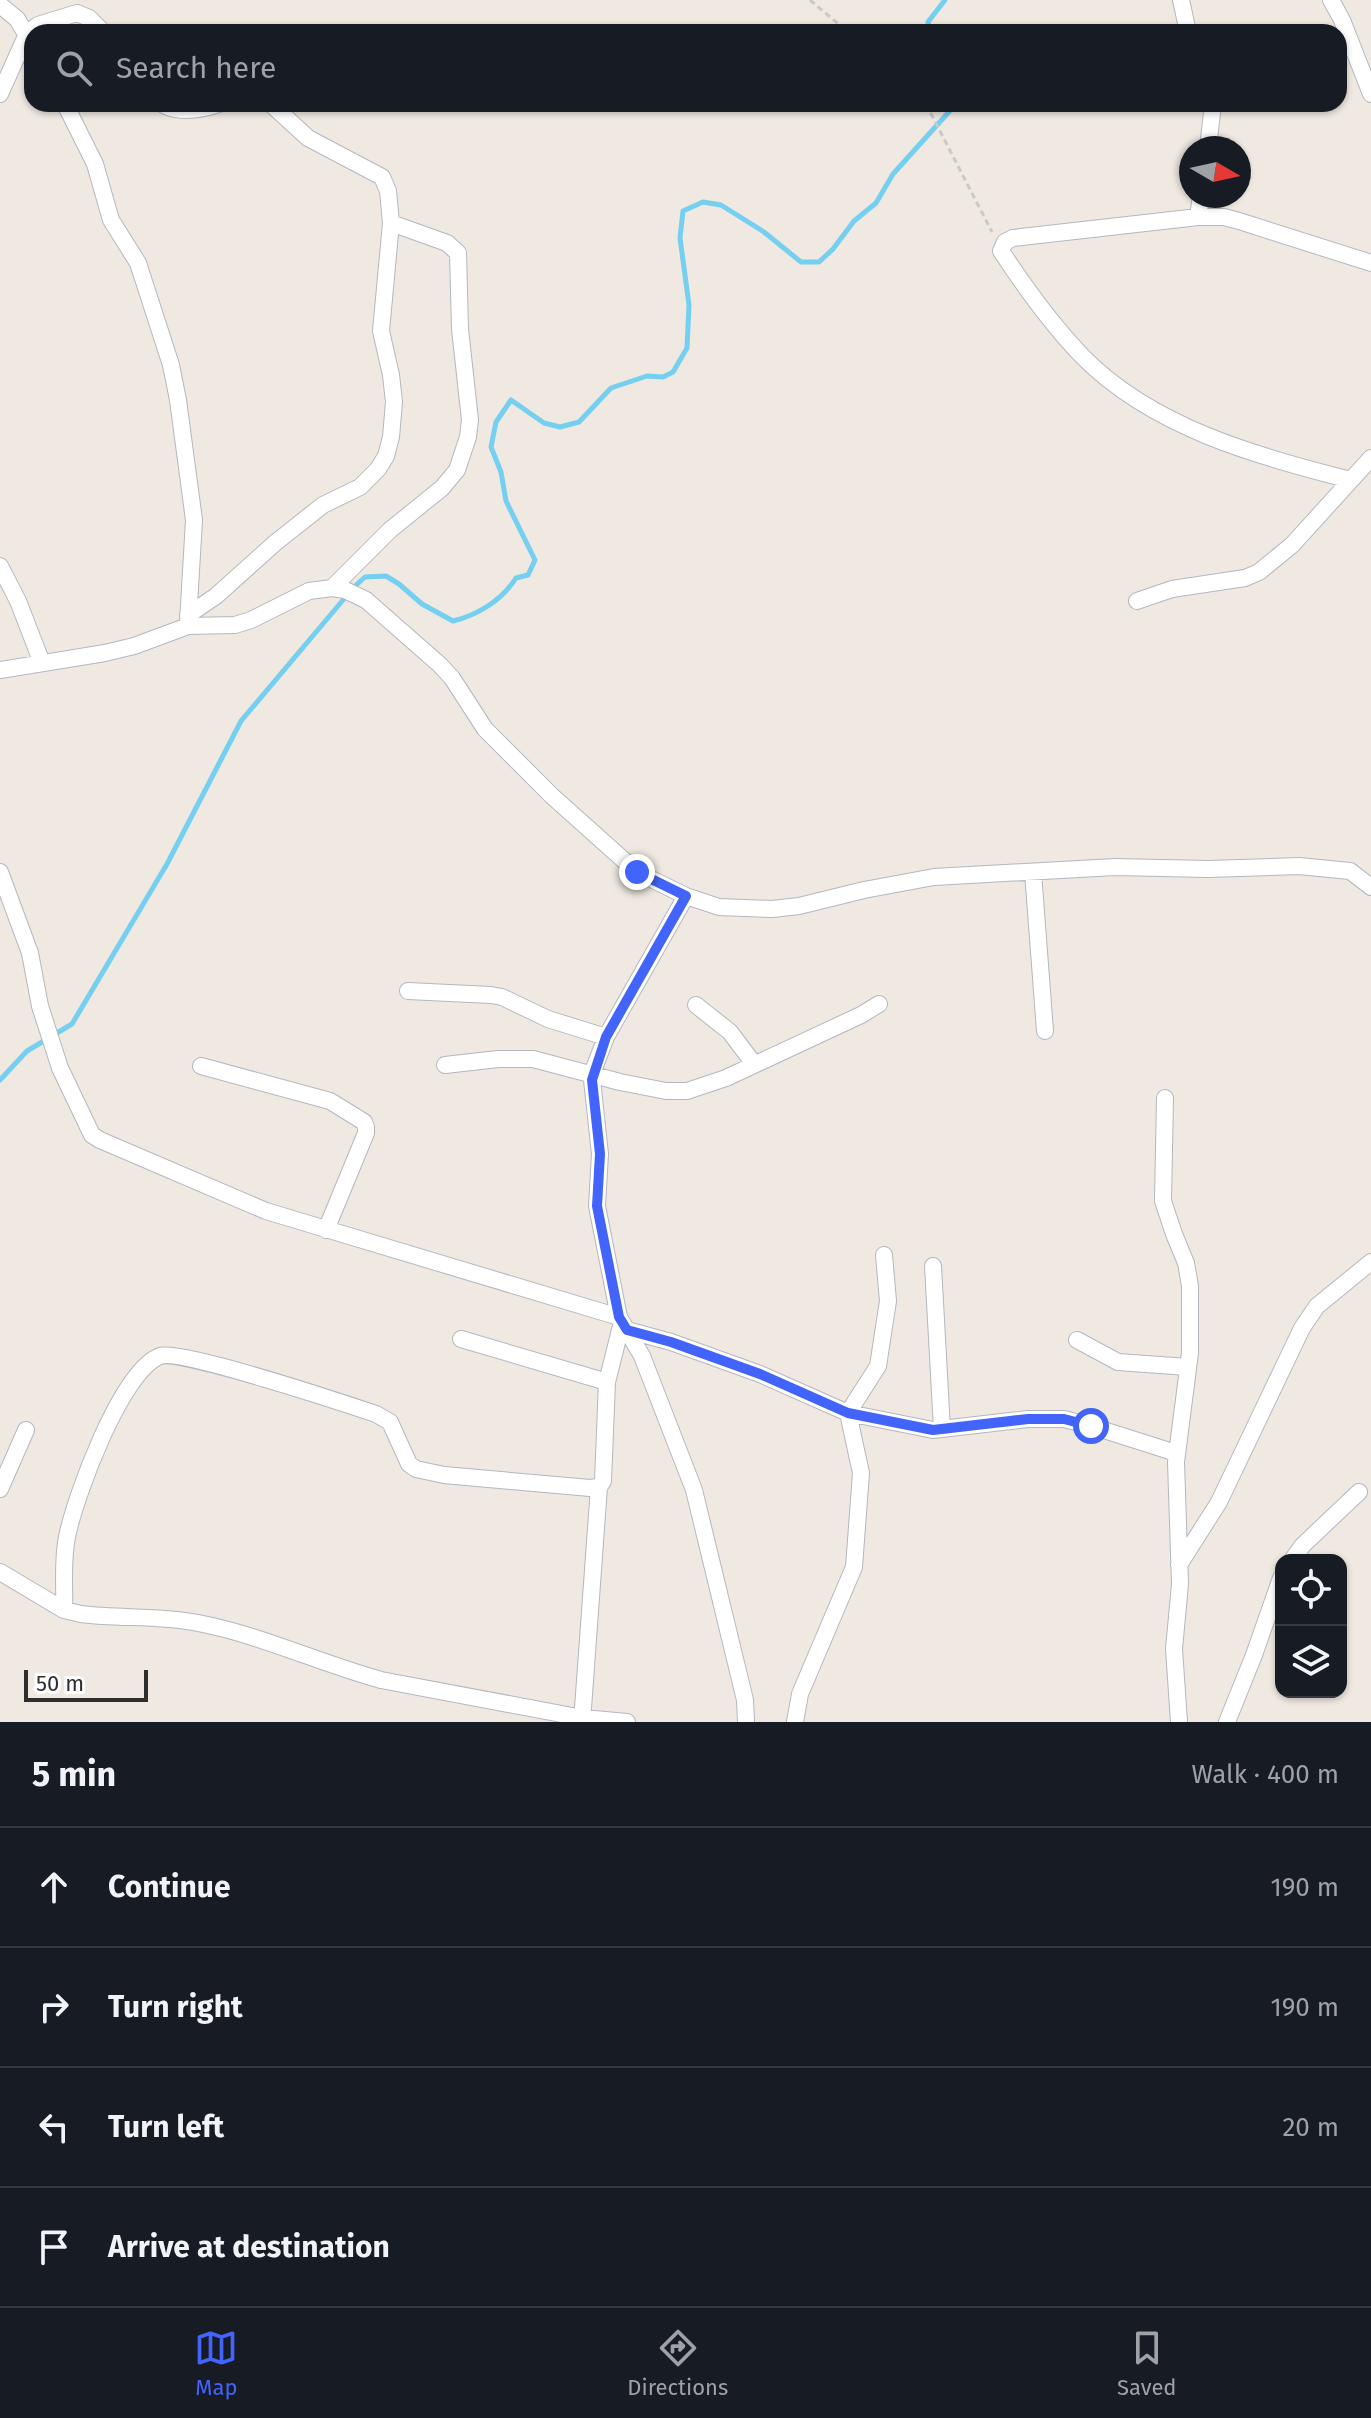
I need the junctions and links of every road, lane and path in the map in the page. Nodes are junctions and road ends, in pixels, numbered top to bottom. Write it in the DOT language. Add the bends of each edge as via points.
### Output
graph roads {
  1 [pos="810,0"];
  2 [pos="1181,0"];
  3 [pos="1331,0"];
  4 [pos="0,5"];
  5 [pos="81,7"];
  6 [pos="40,24"];
  7 [pos="95,24"];
  8 [pos="838,24"];
  9 [pos="1186,24"];
  10 [pos="1344,24"];
  11 [pos="24,30"];
  12 [pos="1347,33"];
  13 [pos="24,48"];
  14 [pos="0,94"];
  15 [pos="1371,94"];
  16 [pos="69,112"];
  17 [pos="280,112"];
  18 [pos="930,112"];
  19 [pos="1212,112"];
  20 [pos="1209,136"];
  21 [pos="1199,208"];
  22 [pos="1198,217"];
  23 [pos="391,223"];
  24 [pos="1001,251"];
  25 [pos="1371,263"];
  26 [pos="1371,458"];
  27 [pos="1351,480"];
  28 [pos="0,566"];
  29 [pos="332,588"];
  30 [pos="1137,601"];
  31 [pos="188,620"];
  32 [pos="42,663"];
  33 [pos="0,670"];
  34 [pos="1371,866"];
  35 [pos="1350,871"];
  36 [pos="0,872"];
  37 [pos="1033,872"];
  38 [pos="1371,887"];
  39 [pos="686,896"];
  40 [pos="408,991"];
  41 [pos="879,1004"];
  42 [pos="696,1005"];
  43 [pos="1045,1031"];
  44 [pos="606,1037"];
  45 [pos="754,1064"];
  46 [pos="445,1065"];
  47 [pos="201,1066"];
  48 [pos="593,1074"];
  49 [pos="1165,1098"];
  50 [pos="326,1230"];
  51 [pos="884,1255"];
  52 [pos="1371,1262"];
  53 [pos="933,1266"];
  54 [pos="622,1323"];
  55 [pos="461,1339"];
  56 [pos="1077,1340"];
  57 [pos="1188,1367"];
  58 [pos="607,1382"];
  59 [pos="848,1413"];
  60 [pos="942,1429"];
  61 [pos="26,1430"];
  62 [pos="1176,1453"];
  63 [pos="599,1487"];
  64 [pos="0,1489"];
  65 [pos="1359,1492"];
  66 [pos="1296,1554"];
  67 [pos="1179,1565"];
  68 [pos="0,1572"];
  69 [pos="1275,1595"];
  70 [pos="64,1610"];
  71 [pos="583,1720"];
  72 [pos="627,1722"];
  73 [pos="746,1722"];
  74 [pos="795,1722"];
  75 [pos="1179,1722"];
  76 [pos="1227,1722"];
  1 -- 8 [label="path"];
  2 -- 9 [label="street"];
  3 -- 10 [label="street"];
  4 -- 11 [label="street"];
  5 -- 6 [label="street"];
  5 -- 7 [label="street"];
  12 -- 15 [label="street"];
  13 -- 14 [label="street"];
  16 -- 31 [label="street" via="95,164 111,220 138,263 171,365 194,520"];
  17 -- 23 [label="street" via="308,138 382,177"];
  18 -- 24 [label="path"];
  19 -- 20 [label="street"];
  21 -- 22 [label="street"];
  22 -- 24 [label="street" via="1013,238"];
  22 -- 25 [label="street" via="1224,217"];
  23 -- 29 [label="street" via="447,243 458,253 468,437 457,470 442,488"];
  23 -- 31 [label="street" via="381,331 394,402 386,456 360,487 323,505"];
  24 -- 27 [label="street" via="1031,297 1084,358 1136,399 1240,450"];
  26 -- 27 [label="street"];
  27 -- 30 [label="street" via="1292,545 1259,572"];
  28 -- 32 [label="street"];
  29 -- 31 [label="street" via="309,591 235,625"];
  29 -- 39 [label="street" via="366,600 440,665 485,729 637,872"];
  31 -- 32 [label="street" via="134,646"];
  32 -- 33 [label="street"];
  34 -- 35 [label="street"];
  35 -- 37 [label="street" via="1299,866"];
  35 -- 38 [label="street"];
  36 -- 50 [label="street" via="33,962 40,1006 60,1068 92,1135 266,1211"];
  37 -- 39 [label="street" via="934,877 772,909 719,907"];
  37 -- 43 [label="street"];
  39 -- 44 [label="street"];
  40 -- 44 [label="street" via="502,997 542,1017"];
  41 -- 45 [label="street"];
  42 -- 45 [label="street" via="730,1032"];
  44 -- 48 [label="street"];
  45 -- 48 [label="street" via="687,1091"];
  46 -- 48 [label="street" via="533,1059"];
  47 -- 50 [label="street" via="330,1101 364,1122 366,1133"];
  48 -- 54 [label="street" via="600,1154 597,1206"];
  49 -- 57 [label="street" via="1163,1201 1190,1286"];
  50 -- 54 [label="street"];
  51 -- 59 [label="street" via="888,1301 878,1366"];
  52 -- 67 [label="street" via="1317,1306 1302,1328 1219,1502"];
  53 -- 60 [label="street"];
  54 -- 58 [label="street"];
  54 -- 59 [label="street"];
  54 -- 73 [label="street" via="642,1356 694,1490"];
  55 -- 58 [label="street"];
  56 -- 57 [label="street" via="1118,1362"];
  57 -- 62 [label="street"];
  58 -- 63 [label="street"];
  59 -- 60 [label="street"];
  59 -- 74 [label="street" via="861,1473 854,1567 800,1694"];
  60 -- 62 [label="street" via="1064,1419"];
  61 -- 64 [label="street"];
  62 -- 67 [label="street"];
  63 -- 70 [label="street" via="416,1469 390,1422 376,1414 222,1367 160,1356 141,1371 118,1403 91,1465 67,1538"];
  63 -- 71 [label="street"];
  65 -- 66 [label="street"];
  67 -- 75 [label="street" via="1174,1649"];
  68 -- 70 [label="street"];
  69 -- 76 [label="street"];
  70 -- 71 [label="street" via="198,1623 381,1680"];
  71 -- 72 [label="street"];
}
